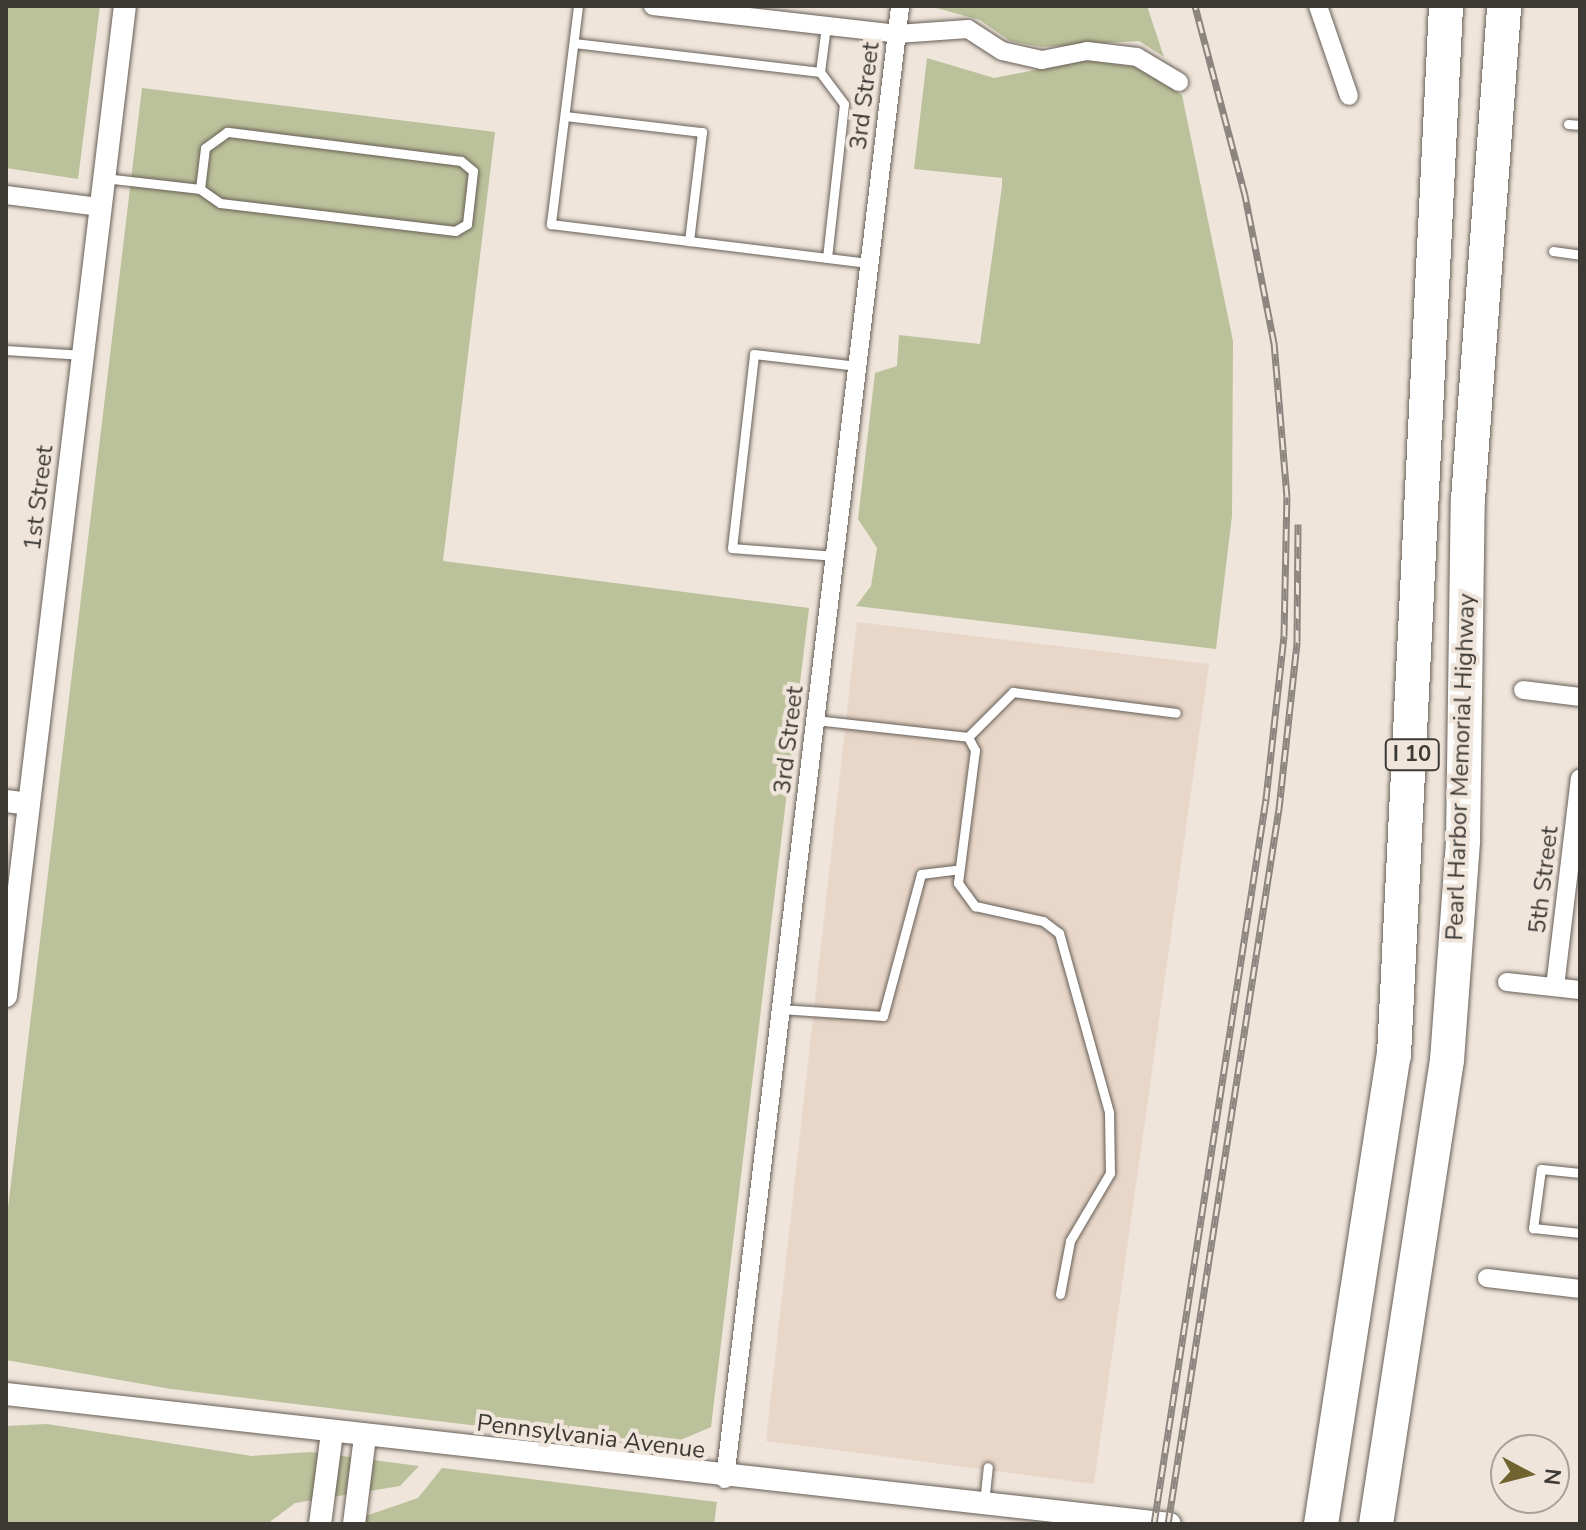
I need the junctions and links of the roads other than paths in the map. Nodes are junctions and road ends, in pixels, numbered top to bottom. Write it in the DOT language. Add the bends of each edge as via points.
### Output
graph roads {
  1 [pos="125,6"];
  2 [pos="578,6"];
  3 [pos="653,6"];
  4 [pos="900,6"];
  5 [pos="1318,6"];
  6 [pos="1444,6"];
  7 [pos="1504,6"];
  8 [pos="1524,6"];
  9 [pos="826,26"];
  10 [pos="897,34"];
  11 [pos="574,43"];
  12 [pos="820,72"];
  13 [pos="1179,82"];
  14 [pos="1349,96"];
  15 [pos="565,116"];
  16 [pos="1568,124"];
  17 [pos="1498,125"];
  18 [pos="1580,125"];
  19 [pos="104,178"];
  20 [pos="200,189"];
  21 [pos="6,195"];
  22 [pos="100,207"];
  23 [pos="689,241"];
  24 [pos="1553,251"];
  25 [pos="1580,255"];
  26 [pos="827,258"];
  27 [pos="870,263"];
  28 [pos="8,352"];
  29 [pos="83,355"];
  30 [pos="857,366"];
  31 [pos="835,556"];
  32 [pos="1523,690"];
  33 [pos="1580,697"];
  34 [pos="1176,713"];
  35 [pos="815,720"];
  36 [pos="968,737"];
  37 [pos="1580,778"];
  38 [pos="6,801"];
  39 [pos="29,804"];
  40 [pos="1576,845"];
  41 [pos="959,869"];
  42 [pos="1507,982"];
  43 [pos="1555,987"];
  44 [pos="1580,990"];
  45 [pos="6,996"];
  46 [pos="781,1009"];
  47 [pos="1580,1173"];
  48 [pos="1580,1233"];
  49 [pos="1487,1278"];
  50 [pos="1580,1289"];
  51 [pos="1060,1294"];
  52 [pos="6,1394"];
  53 [pos="332,1433"];
  54 [pos="365,1437"];
  55 [pos="988,1467"];
  56 [pos="725,1479"];
  57 [pos="984,1505"];
  58 [pos="1323,1511"];
  59 [pos="1378,1514"];
  60 [pos="320,1524"];
  61 [pos="354,1524"];
  62 [pos="1170,1524"];
  1 -- 19 [label="street, 1st Street"];
  2 -- 11 [label="lane"];
  3 -- 9 [label="street"];
  4 -- 10 [label="street, 3rd Street"];
  5 -- 14 [label="street"];
  6 -- 58 [label="highway, Pearl Harbor Memorial Highway / I 10" via="1394,1055"];
  7 -- 17 [label="highway, Pearl Harbor Memorial Highway / I 10"];
  8 -- 17 [label="highway"];
  9 -- 10 [label="street"];
  9 -- 12 [label="lane"];
  10 -- 13 [label="street" via="968,29 1002,51 1042,60 1120,53"];
  10 -- 27 [label="street, 3rd Street"];
  11 -- 12 [label="lane"];
  11 -- 15 [label="lane"];
  12 -- 26 [label="lane" via="844,104"];
  15 -- 23 [label="lane" via="702,132"];
  15 -- 23 [label="lane" via="551,224"];
  16 -- 18 [label="lane"];
  17 -- 59 [label="highway, Pearl Harbor Memorial Highway / I 10" via="1468,499 1463,840 1447,1060"];
  19 -- 20 [label="lane"];
  19 -- 22 [label="street, 1st Street"];
  20 -- 20 [label="lane" via="220,203 455,231 467,224 473,171 461,161 227,132 205,148"];
  21 -- 22 [label="street"];
  22 -- 29 [label="street, 1st Street"];
  23 -- 26 [label="lane"];
  24 -- 25 [label="lane"];
  26 -- 27 [label="lane"];
  27 -- 30 [label="street, 3rd Street"];
  28 -- 29 [label="lane"];
  29 -- 39 [label="street, 1st Street"];
  30 -- 31 [label="street, 3rd Street"];
  30 -- 31 [label="lane" via="754,354 732,548"];
  31 -- 35 [label="street, 3rd Street"];
  32 -- 33 [label="street"];
  34 -- 36 [label="lane" via="1013,692"];
  35 -- 36 [label="lane"];
  35 -- 46 [label="street, 3rd Street"];
  36 -- 41 [label="lane" via="975,750"];
  37 -- 40 [label="street, 5th Street"];
  38 -- 39 [label="street"];
  39 -- 45 [label="street, 1st Street"];
  40 -- 43 [label="street, 5th Street"];
  41 -- 46 [label="lane" via="921,874 883,1016"];
  41 -- 51 [label="lane" via="958,883 975,906 1043,921 1059,933 1103,1084 1110,1173 1070,1241"];
  42 -- 43 [label="street"];
  43 -- 44 [label="street"];
  46 -- 56 [label="street, 3rd Street"];
  47 -- 48 [label="lane" via="1541,1169 1533,1228"];
  49 -- 50 [label="street"];
  52 -- 53 [label="street, Pennsylvania Avenue"];
  53 -- 54 [label="street, Pennsylvania Avenue"];
  53 -- 60 [label="street"];
  54 -- 56 [label="street, Pennsylvania Avenue"];
  54 -- 61 [label="street"];
  55 -- 57 [label="lane"];
  56 -- 57 [label="street, Pennsylvania Avenue"];
  57 -- 62 [label="street, Pennsylvania Avenue"];
}
